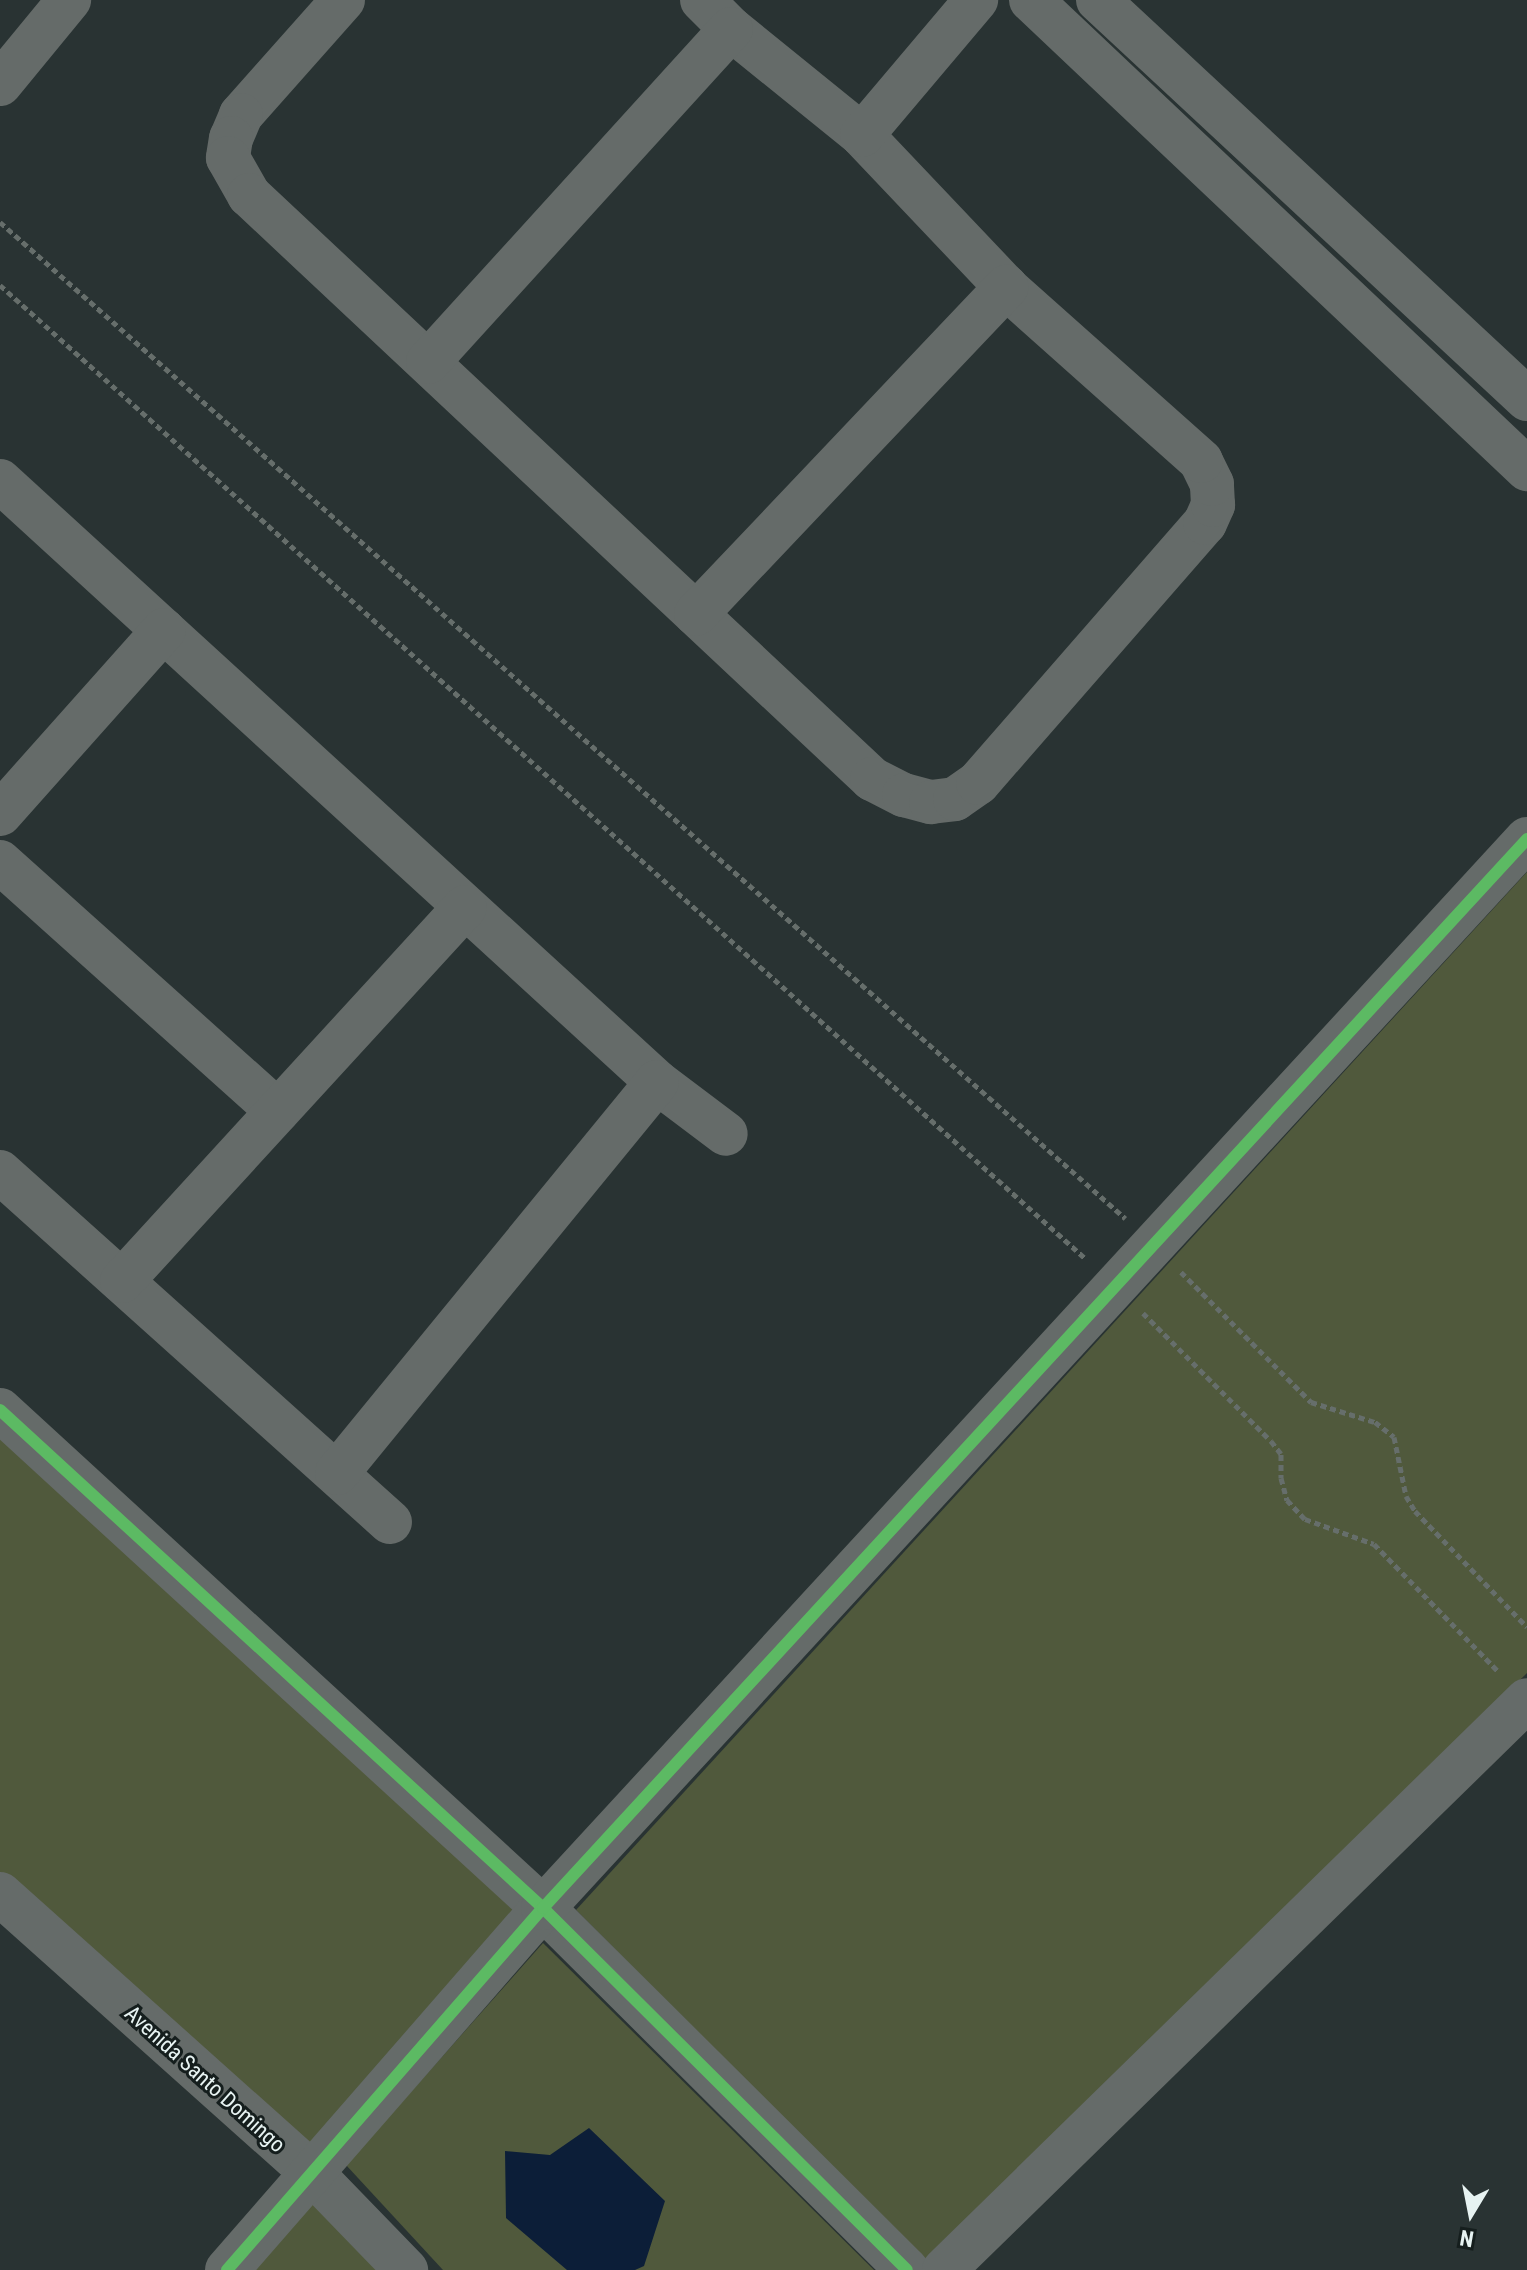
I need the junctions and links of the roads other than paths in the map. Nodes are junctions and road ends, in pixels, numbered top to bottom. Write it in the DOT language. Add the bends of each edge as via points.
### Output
graph roads {
  1 [pos="69,0"];
  2 [pos="343,0"];
  3 [pos="976,0"];
  4 [pos="1031,0"];
  5 [pos="1098,0"];
  6 [pos="716,15"];
  7 [pos="0,84"];
  8 [pos="862,135"];
  9 [pos="1006,287"];
  10 [pos="428,362"];
  11 [pos="1527,399"];
  12 [pos="1527,469"];
  13 [pos="0,481"];
  14 [pos="696,614"];
  15 [pos="164,630"];
  16 [pos="0,814"];
  17 [pos="1527,839"];
  18 [pos="0,862"];
  19 [pos="465,907"];
  20 [pos="657,1082"];
  21 [pos="278,1111"];
  22 [pos="726,1134"];
  23 [pos="0,1172"];
  24 [pos="122,1281"];
  25 [pos="0,1410"];
  26 [pos="337,1473"];
  27 [pos="390,1522"];
  28 [pos="1527,1700"];
  29 [pos="0,1894"];
  30 [pos="543,1908"];
  31 [pos="313,2174"];
  32 [pos="227,2270"];
  33 [pos="406,2270"];
  34 [pos="907,2270"];
  35 [pos="944,2270"];
  1 -- 7 [label="street"];
  2 -- 10 [label="street" via="241,115 228,158 249,195"];
  3 -- 8 [label="street"];
  4 -- 12 [label="street"];
  5 -- 11 [label="street"];
  6 -- 8 [label="street"];
  6 -- 10 [label="street"];
  8 -- 9 [label="street"];
  9 -- 14 [label="street"];
  9 -- 14 [label="street" via="1201,461 1212,484 1213,505 1205,523 978,783 955,799 931,802 872,779"];
  10 -- 14 [label="street"];
  13 -- 15 [label="street"];
  15 -- 16 [label="street"];
  15 -- 19 [label="street"];
  17 -- 30 [label="street"];
  18 -- 21 [label="street"];
  19 -- 20 [label="street"];
  19 -- 21 [label="street"];
  20 -- 22 [label="street"];
  20 -- 26 [label="street"];
  21 -- 24 [label="street"];
  23 -- 24 [label="street"];
  24 -- 26 [label="street"];
  25 -- 30 [label="street"];
  26 -- 27 [label="street"];
  28 -- 35 [label="street"];
  29 -- 31 [label="street, Avenida Santo Domingo"];
  30 -- 31 [label="street"];
  30 -- 34 [label="street"];
  31 -- 32 [label="street"];
  31 -- 33 [label="street, Avenida Santo Domingo"];
}
